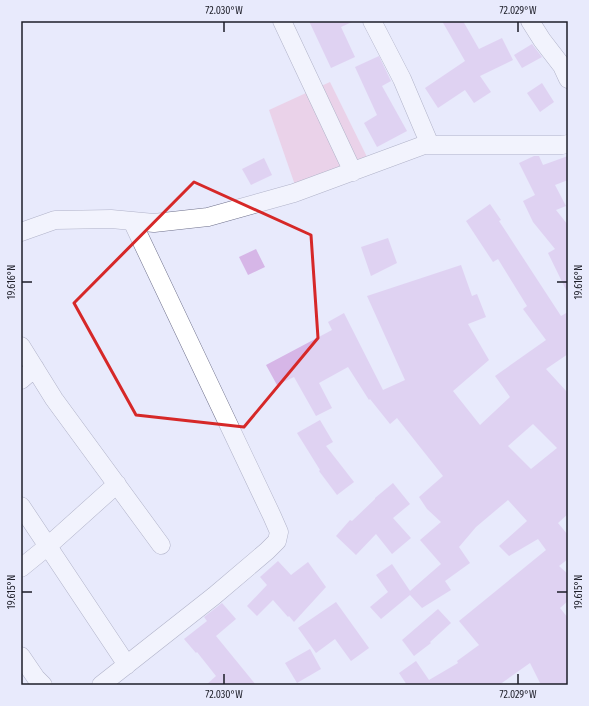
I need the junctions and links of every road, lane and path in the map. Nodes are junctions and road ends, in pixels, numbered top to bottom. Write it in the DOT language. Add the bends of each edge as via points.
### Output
graph roads {
  1 [pos="282,21"];
  2 [pos="372,21"];
  3 [pos="530,21"];
  4 [pos="568,79"];
  5 [pos="568,144"];
  6 [pos="430,145"];
  7 [pos="353,172"];
  8 [pos="132,221"];
  9 [pos="21,232"];
  10 [pos="21,346"];
  11 [pos="35,368"];
  12 [pos="21,380"];
  13 [pos="117,484"];
  14 [pos="21,506"];
  15 [pos="162,545"];
  16 [pos="48,546"];
  17 [pos="21,568"];
  18 [pos="21,656"];
  19 [pos="127,665"];
  20 [pos="43,685"];
  21 [pos="101,685"];
  1 -- 7 [label="street"];
  2 -- 6 [label="street" via="402,79"];
  3 -- 4 [label="street" via="562,66"];
  5 -- 6 [label="street"];
  6 -- 7 [label="street"];
  7 -- 8 [label="street" via="294,194 208,217 154,223"];
  8 -- 9 [label="street" via="55,220"];
  8 -- 19 [label="street" via="279,532 277,541 267,552"];
  10 -- 11 [label="street"];
  11 -- 12 [label="street"];
  11 -- 13 [label="street" via="54,399"];
  13 -- 15 [label="street"];
  13 -- 16 [label="street"];
  14 -- 16 [label="street"];
  16 -- 17 [label="street"];
  16 -- 19 [label="street"];
  18 -- 20 [label="street"];
  19 -- 21 [label="street"];
}
